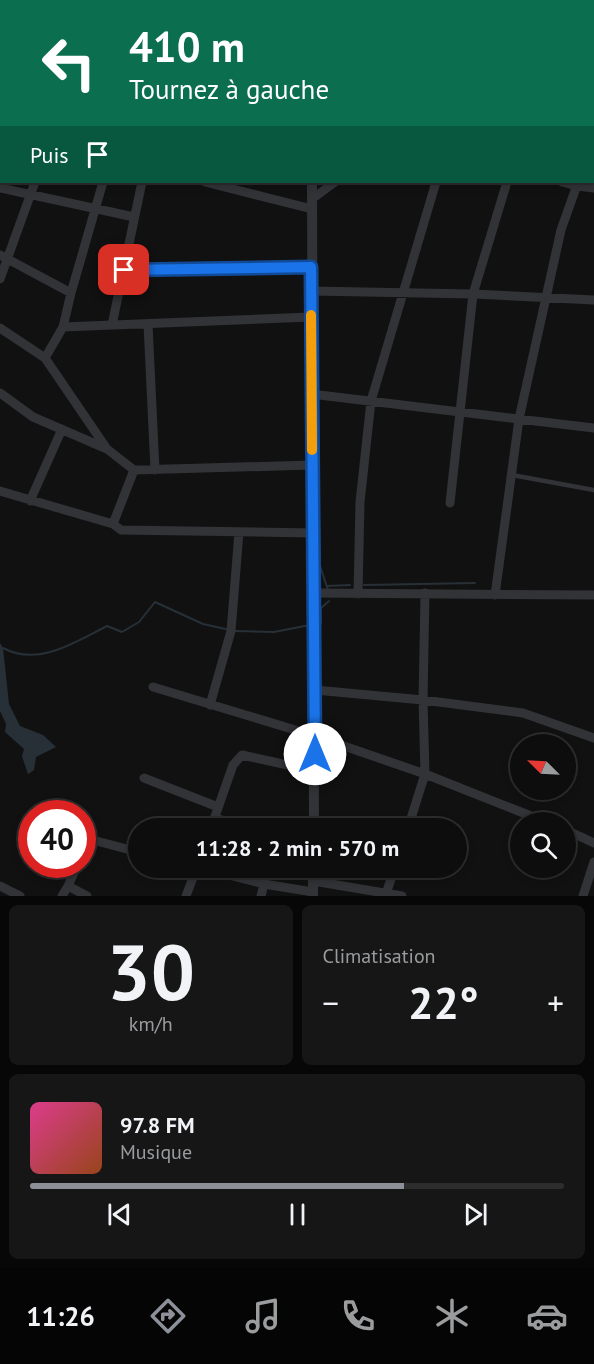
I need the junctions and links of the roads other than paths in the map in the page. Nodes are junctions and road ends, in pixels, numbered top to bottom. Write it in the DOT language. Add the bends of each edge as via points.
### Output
graph roads {
  1 [pos="35,183"];
  2 [pos="103,183"];
  3 [pos="141,183"];
  4 [pos="210,183"];
  5 [pos="312,183"];
  6 [pos="334,183"];
  7 [pos="436,183"];
  8 [pos="507,183"];
  9 [pos="578,184"];
  10 [pos="0,188"];
  11 [pos="594,188"];
  12 [pos="30,194"];
  13 [pos="312,204"];
  14 [pos="95,209"];
  15 [pos="134,218"];
  16 [pos="4,257"];
  17 [pos="311,267"];
  18 [pos="124,270"];
  19 [pos="0,279"];
  20 [pos="311,291"];
  21 [pos="404,292"];
  22 [pos="71,293"];
  23 [pos="473,294"];
  24 [pos="545,299"];
  25 [pos="594,300"];
  26 [pos="311,316"];
  27 [pos="148,324"];
  28 [pos="112,325"];
  29 [pos="63,327"];
  30 [pos="0,328"];
  31 [pos="45,358"];
  32 [pos="0,393"];
  33 [pos="311,394"];
  34 [pos="371,401"];
  35 [pos="460,412"];
  36 [pos="519,419"];
  37 [pos="594,428"];
  38 [pos="62,429"];
  39 [pos="107,449"];
  40 [pos="312,465"];
  41 [pos="134,470"];
  42 [pos="155,470"];
  43 [pos="512,475"];
  44 [pos="594,490"];
  45 [pos="0,491"];
  46 [pos="30,501"];
  47 [pos="450,503"];
  48 [pos="113,524"];
  49 [pos="239,532"];
  50 [pos="313,533"];
  51 [pos="314,592"];
  52 [pos="425,593"];
  53 [pos="358,594"];
  54 [pos="495,595"];
  55 [pos="594,595"];
  56 [pos="153,687"];
  57 [pos="315,690"];
  58 [pos="423,700"];
  59 [pos="210,705"];
  60 [pos="315,736"];
  61 [pos="594,738"];
  62 [pos="315,771"];
  63 [pos="425,774"];
  64 [pos="144,778"];
  65 [pos="218,807"];
  66 [pos="521,812"];
  67 [pos="215,818"];
  68 [pos="314,818"];
  69 [pos="411,818"];
  70 [pos="576,835"];
  71 [pos="96,842"];
  72 [pos="594,843"];
  73 [pos="128,850"];
  74 [pos="594,862"];
  75 [pos="72,878"];
  76 [pos="391,878"];
  77 [pos="313,881"];
  78 [pos="264,885"];
  79 [pos="0,886"];
  80 [pos="68,886"];
  81 [pos="313,894"];
  82 [pos="386,894"];
  83 [pos="20,896"];
  84 [pos="63,896"];
  85 [pos="87,896"];
  86 [pos="186,896"];
  87 [pos="261,896"];
  88 [pos="402,896"];
  89 [pos="583,896"];
  1 -- 12 [label="street"];
  2 -- 14 [label="street"];
  3 -- 15 [label="street"];
  4 -- 13 [label="street"];
  5 -- 13 [label="street"];
  6 -- 13 [label="street"];
  7 -- 21 [label="street"];
  8 -- 23 [label="street"];
  9 -- 11 [label="street"];
  9 -- 24 [label="street" via="561,230"];
  10 -- 12 [label="street"];
  12 -- 14 [label="street"];
  12 -- 16 [label="street"];
  13 -- 17 [label="street"];
  14 -- 15 [label="street"];
  14 -- 22 [label="street"];
  15 -- 18 [label="street"];
  16 -- 19 [label="street"];
  16 -- 22 [label="street"];
  17 -- 18 [label="street"];
  17 -- 20 [label="street"];
  18 -- 28 [label="street"];
  20 -- 21 [label="street"];
  20 -- 26 [label="street"];
  21 -- 23 [label="street"];
  21 -- 34 [label="street"];
  22 -- 29 [label="street"];
  23 -- 24 [label="street"];
  23 -- 35 [label="street"];
  24 -- 25 [label="street"];
  24 -- 36 [label="street"];
  26 -- 27 [label="street"];
  26 -- 33 [label="street"];
  27 -- 28 [label="street"];
  27 -- 42 [label="street"];
  28 -- 29 [label="street"];
  29 -- 31 [label="street"];
  30 -- 31 [label="street"];
  31 -- 39 [label="street"];
  32 -- 38 [label="street" via="33,417"];
  33 -- 34 [label="street"];
  33 -- 40 [label="street"];
  34 -- 35 [label="street"];
  34 -- 53 [label="street" via="360,502"];
  35 -- 36 [label="street"];
  35 -- 47 [label="street"];
  36 -- 37 [label="street"];
  36 -- 43 [label="street"];
  38 -- 39 [label="street"];
  38 -- 46 [label="street"];
  39 -- 41 [label="street"];
  40 -- 42 [label="street"];
  40 -- 50 [label="street"];
  41 -- 42 [label="street"];
  41 -- 48 [label="street"];
  43 -- 44 [label="lane"];
  43 -- 54 [label="street"];
  45 -- 46 [label="street"];
  46 -- 48 [label="street"];
  48 -- 49 [label="street" via="121,530"];
  49 -- 50 [label="street"];
  49 -- 59 [label="street" via="231,631"];
  50 -- 51 [label="street"];
  51 -- 53 [label="street"];
  51 -- 57 [label="street"];
  52 -- 53 [label="street"];
  52 -- 54 [label="street"];
  52 -- 58 [label="street"];
  54 -- 55 [label="street"];
  56 -- 59 [label="street"];
  57 -- 58 [label="street"];
  57 -- 60 [label="street"];
  58 -- 61 [label="street" via="523,713"];
  58 -- 63 [label="street"];
  59 -- 60 [label="street"];
  60 -- 62 [label="street"];
  60 -- 63 [label="street"];
  62 -- 65 [label="street" via="242,756 232,765"];
  62 -- 68 [label="street"];
  63 -- 66 [label="street"];
  63 -- 69 [label="street"];
  64 -- 65 [label="street"];
  65 -- 67 [label="street"];
  70 -- 72 [label="street"];
  71 -- 73 [label="street"];
  74 -- 89 [label="street"];
  75 -- 80 [label="street"];
  76 -- 82 [label="street"];
  77 -- 81 [label="street"];
  77 -- 82 [label="street"];
  78 -- 81 [label="street"];
  78 -- 86 [label="street" via="197,867"];
  78 -- 87 [label="street"];
  79 -- 83 [label="street"];
  80 -- 84 [label="street"];
  80 -- 85 [label="street"];
  82 -- 88 [label="street"];
}
